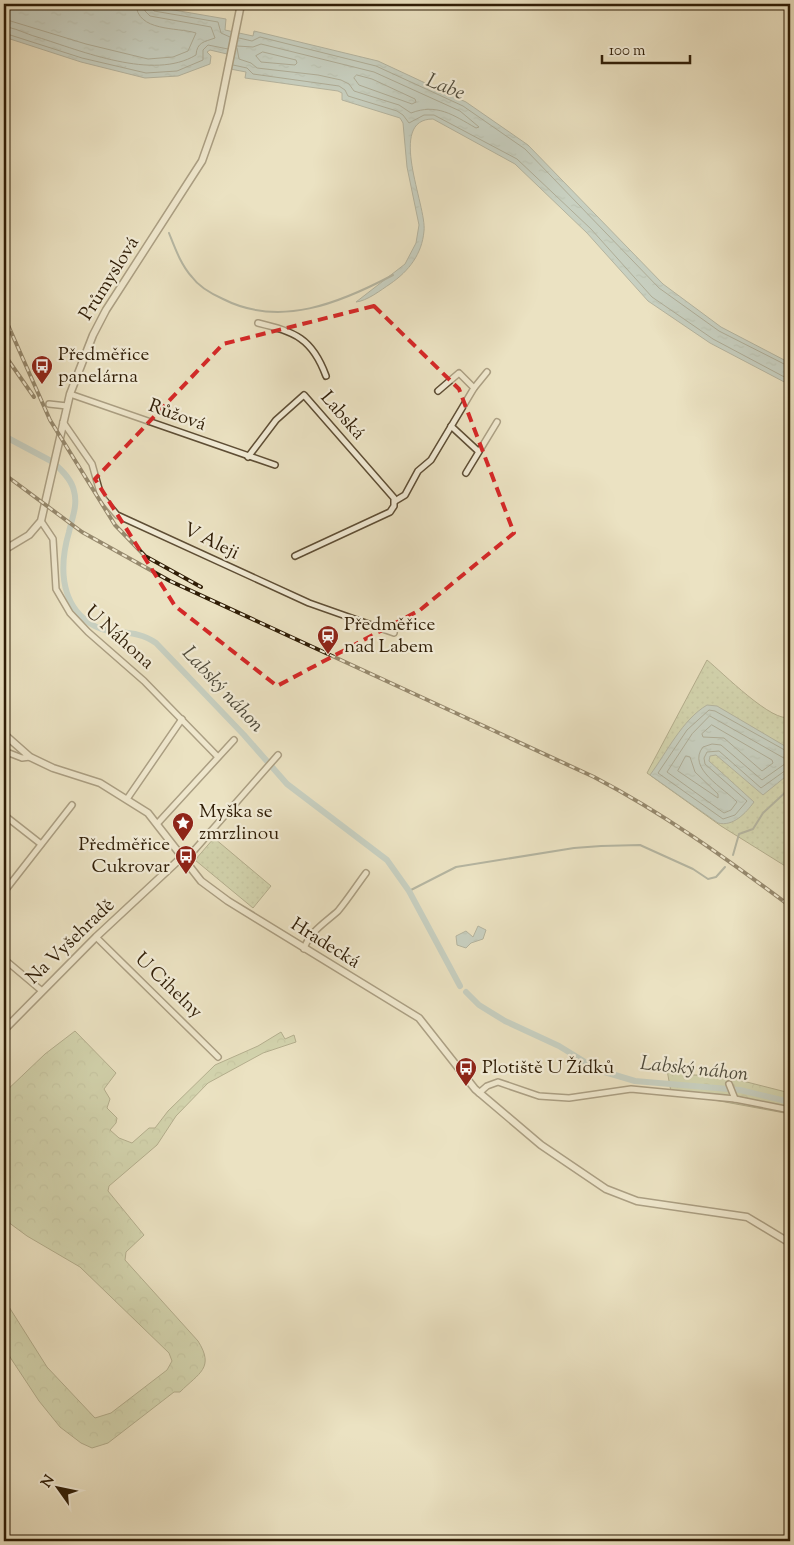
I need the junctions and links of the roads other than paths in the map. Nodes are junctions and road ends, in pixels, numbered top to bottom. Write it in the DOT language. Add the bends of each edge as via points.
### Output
graph roads {
  1 [pos="241,4"];
  2 [pos="258,323"];
  3 [pos="487,372"];
  4 [pos="326,376"];
  5 [pos="474,388"];
  6 [pos="438,391"];
  7 [pos="70,394"];
  8 [pos="49,404"];
  9 [pos="66,406"];
  10 [pos="63,422"];
  11 [pos="497,422"];
  12 [pos="450,426"];
  13 [pos="478,451"];
  14 [pos="248,457"];
  15 [pos="275,465"];
  16 [pos="466,473"];
  17 [pos="394,500"];
  18 [pos="41,521"];
  19 [pos="4,550"];
  20 [pos="295,556"];
  21 [pos="394,633"];
  22 [pos="182,719"];
  23 [pos="4,734"];
  24 [pos="234,740"];
  25 [pos="4,751"];
  26 [pos="278,755"];
  27 [pos="30,757"];
  28 [pos="218,757"];
  29 [pos="127,799"];
  30 [pos="72,805"];
  31 [pos="4,815"];
  32 [pos="157,824"];
  33 [pos="41,844"];
  34 [pos="182,857"];
  35 [pos="366,873"];
  36 [pos="4,892"];
  37 [pos="96,938"];
  38 [pos="304,949"];
  39 [pos="4,959"];
  40 [pos="42,991"];
  41 [pos="4,1030"];
  42 [pos="218,1057"];
  43 [pos="729,1084"];
  44 [pos="479,1093"];
  45 [pos="734,1097"];
  46 [pos="790,1110"];
  47 [pos="790,1243"];
  1 -- 7 [label="street, Průmyslová" via="219,113 202,161 98,324"];
  2 -- 4 [label="street, Labská" via="291,331 310,345 316,351"];
  3 -- 5 [label="street"];
  5 -- 6 [label="street" via="459,373"];
  5 -- 12 [label="street"];
  7 -- 9 [label="street, Průmyslová"];
  7 -- 14 [label="street, Růžová"];
  8 -- 9 [label="street"];
  9 -- 10 [label="street, Průmyslová"];
  10 -- 18 [label="street, Průmyslová"];
  10 -- 21 [label="street, V Aleji" via="92,464 101,496 117,515 309,603"];
  11 -- 13 [label="street"];
  12 -- 13 [label="street"];
  12 -- 17 [label="street" via="431,460 418,471 407,494"];
  13 -- 16 [label="street"];
  14 -- 15 [label="street, Růžová"];
  14 -- 17 [label="street, Labská" via="276,420 304,395"];
  17 -- 20 [label="street" via="390,512"];
  18 -- 19 [label="street" via="29,535"];
  18 -- 22 [label="street, U Náhona" via="53,539 56,589 70,613"];
  22 -- 28 [label="street, U Náhona"];
  22 -- 29 [label="street"];
  23 -- 27 [label="street, Hradecká"];
  24 -- 28 [label="street"];
  25 -- 27 [label="street" via="22,758"];
  26 -- 34 [label="street" via="190,855"];
  27 -- 29 [label="street, Hradecká" via="95,781"];
  28 -- 32 [label="street"];
  29 -- 32 [label="street, Hradecká" via="148,813"];
  30 -- 33 [label="street"];
  31 -- 33 [label="street"];
  32 -- 34 [label="street, Hradecká"];
  33 -- 36 [label="street"];
  34 -- 37 [label="street, Na Vyšehradě"];
  34 -- 38 [label="street, Hradecká" via="201,881 228,902"];
  35 -- 38 [label="street"];
  37 -- 40 [label="street, Na Vyšehradě"];
  37 -- 42 [label="street, U Cihelny"];
  38 -- 44 [label="street, Hradecká" via="419,1018"];
  39 -- 40 [label="street"];
  40 -- 41 [label="street, Na Vyšehradě"];
  43 -- 45 [label="street"];
  44 -- 45 [label="street" via="498,1082 539,1096 569,1098 631,1089"];
  44 -- 47 [label="street, Hradecká" via="541,1145 606,1189 637,1201 747,1217"];
  45 -- 46 [label="street"];
}
